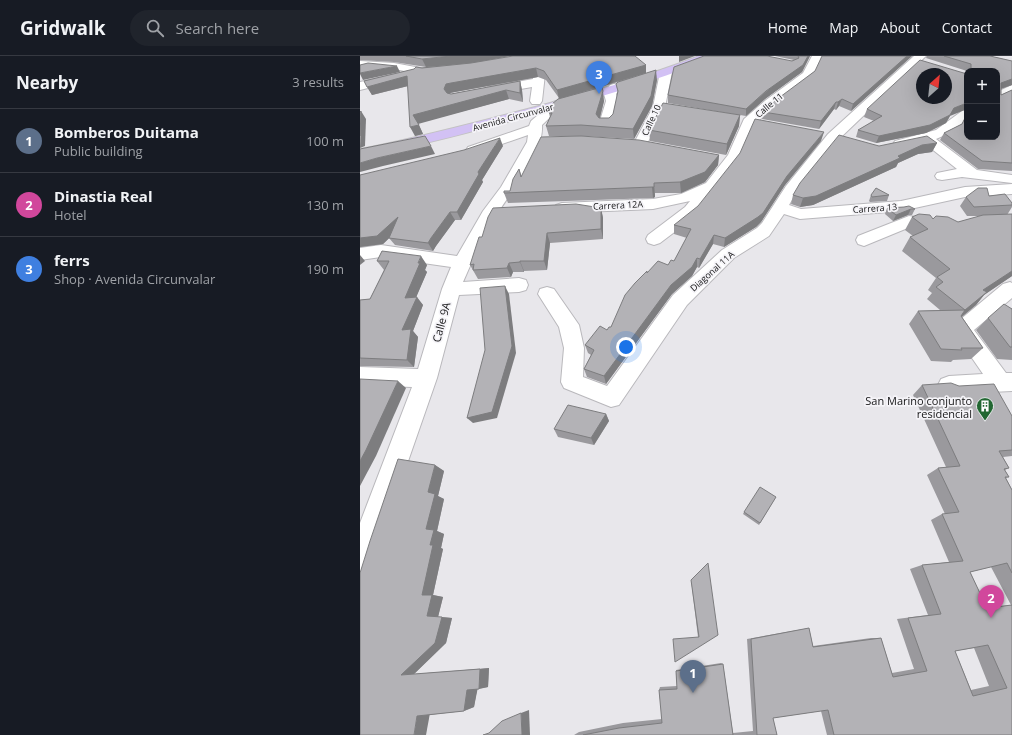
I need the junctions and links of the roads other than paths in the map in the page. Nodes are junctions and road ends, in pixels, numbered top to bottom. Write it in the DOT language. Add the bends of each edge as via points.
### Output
graph roads {
  1 [pos="537,56"];
  2 [pos="686,56"];
  3 [pos="707,56"];
  4 [pos="818,56"];
  5 [pos="918,59"];
  6 [pos="360,64"];
  7 [pos="930,66"];
  8 [pos="450,69"];
  9 [pos="426,72"];
  10 [pos="666,72"];
  11 [pos="538,82"];
  12 [pos="360,86"];
  13 [pos="614,88"];
  14 [pos="477,93"];
  15 [pos="536,101"];
  16 [pos="557,105"];
  17 [pos="659,107"];
  18 [pos="675,109"];
  19 [pos="964,116"];
  20 [pos="734,120"];
  21 [pos="749,122"];
  22 [pos="606,124"];
  23 [pos="764,125"];
  24 [pos="818,134"];
  25 [pos="539,137"];
  26 [pos="833,137"];
  27 [pos="926,138"];
  28 [pos="848,141"];
  29 [pos="360,142"];
  30 [pos="625,144"];
  31 [pos="640,145"];
  32 [pos="884,147"];
  33 [pos="655,148"];
  34 [pos="360,153"];
  35 [pos="462,154"];
  36 [pos="716,159"];
  37 [pos="731,162"];
  38 [pos="972,174"];
  39 [pos="942,176"];
  40 [pos="1012,179"];
  41 [pos="711,186"];
  42 [pos="1012,189"];
  43 [pos="901,206"];
  44 [pos="779,207"];
  45 [pos="545,209"];
  46 [pos="654,239"];
  47 [pos="864,240"];
  48 [pos="360,254"];
  49 [pos="462,263"];
  50 [pos="519,284"];
  51 [pos="451,289"];
  52 [pos="1010,289"];
  53 [pos="546,294"];
  54 [pos="360,376"];
  55 [pos="426,378"];
  56 [pos="949,384"];
  57 [pos="1001,388"];
  58 [pos="360,559"];
  1 -- 11 [label="street"];
  2 -- 15 [label="main road, Avenida Circunvalar" via="628,76"];
  3 -- 10 [label="main road, Avenida Circunvalar"];
  4 -- 21 [label="street, Calle 11" via="808,75"];
  5 -- 7 [label="street"];
  5 -- 26 [label="street, Diagonal 11A"];
  6 -- 9 [label="street" via="394,66"];
  8 -- 9 [label="street"];
  9 -- 12 [label="street"];
  10 -- 13 [label="main road, Avenida Circunvalar"];
  10 -- 17 [label="street, Calle 10"];
  11 -- 14 [label="street"];
  11 -- 15 [label="street"];
  13 -- 16 [label="main road, Avenida Circunvalar"];
  13 -- 22 [label="street" via="610,94 612,101"];
  15 -- 29 [label="main road, Avenida Circunvalar"];
  16 -- 25 [label="street, Calle 9A" via="536,124"];
  16 -- 34 [label="main road, Avenida Circunvalar" via="444,135"];
  17 -- 18 [label="street"];
  17 -- 31 [label="street, Calle 10"];
  19 -- 27 [label="street" via="956,120 952,127"];
  20 -- 21 [label="street"];
  21 -- 23 [label="street"];
  21 -- 37 [label="street, Calle 11"];
  24 -- 26 [label="street"];
  25 -- 35 [label="street"];
  25 -- 49 [label="street, Calle 9A" via="508,188 499,211"];
  26 -- 28 [label="street"];
  26 -- 44 [label="street, Diagonal 11A"];
  27 -- 32 [label="street"];
  27 -- 38 [label="street"];
  30 -- 31 [label="street"];
  31 -- 33 [label="street"];
  36 -- 37 [label="street"];
  37 -- 41 [label="street, Carrera 12A"];
  38 -- 39 [label="street"];
  38 -- 40 [label="street"];
  41 -- 45 [label="street, Carrera 12A" via="686,198 653,204"];
  41 -- 46 [label="street" via="691,211"];
  42 -- 43 [label="street" via="965,192"];
  43 -- 44 [label="street, Carrera 13" via="800,214"];
  43 -- 47 [label="street, Carrera 13" via="916,222"];
  44 -- 53 [label="street, Diagonal 11A" via="763,232 728,254 680,300 610,398 572,382 574,348 569,325"];
  48 -- 49 [label="street" via="381,251"];
  49 -- 51 [label="street, Calle 9A"];
  50 -- 51 [label="street"];
  51 -- 55 [label="street, Calle 9A"];
  52 -- 57 [label="street" via="962,329"];
  54 -- 55 [label="street"];
  55 -- 58 [label="street, Calle 9A"];
  56 -- 57 [label="street"];
}
